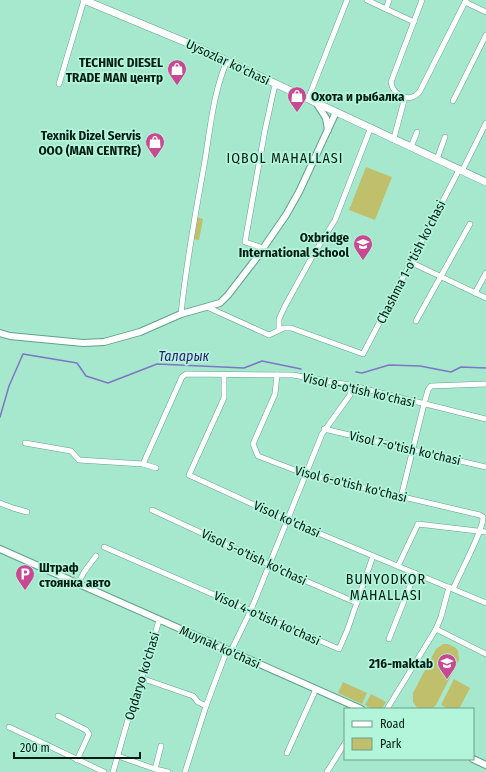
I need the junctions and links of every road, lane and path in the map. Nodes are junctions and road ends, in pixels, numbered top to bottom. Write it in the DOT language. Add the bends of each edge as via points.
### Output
graph roads {
  1 [pos="84,0"];
  2 [pos="347,0"];
  3 [pos="366,0"];
  4 [pos="389,0"];
  5 [pos="422,0"];
  6 [pos="466,1"];
  7 [pos="386,9"];
  8 [pos="486,12"];
  9 [pos="414,22"];
  10 [pos="486,35"];
  11 [pos="227,61"];
  12 [pos="59,84"];
  13 [pos="276,84"];
  14 [pos="405,97"];
  15 [pos="311,100"];
  16 [pos="453,101"];
  17 [pos="336,112"];
  18 [pos="486,123"];
  19 [pos="371,128"];
  20 [pos="328,130"];
  21 [pos="417,132"];
  22 [pos="445,137"];
  23 [pos="394,138"];
  24 [pos="411,147"];
  25 [pos="437,159"];
  26 [pos="461,170"];
  27 [pos="486,182"];
  28 [pos="470,224"];
  29 [pos="263,248"];
  30 [pos="410,262"];
  31 [pos="486,274"];
  32 [pos="441,278"];
  33 [pos="475,294"];
  34 [pos="486,298"];
  35 [pos="207,307"];
  36 [pos="182,314"];
  37 [pos="416,320"];
  38 [pos="279,330"];
  39 [pos="0,334"];
  40 [pos="224,375"];
  41 [pos="278,375"];
  42 [pos="486,384"];
  43 [pos="352,386"];
  44 [pos="424,404"];
  45 [pos="486,419"];
  46 [pos="324,429"];
  47 [pos="25,443"];
  48 [pos="413,450"];
  49 [pos="143,464"];
  50 [pos="486,467"];
  51 [pos="156,468"];
  52 [pos="305,474"];
  53 [pos="402,497"];
  54 [pos="0,502"];
  55 [pos="152,510"];
  56 [pos="27,512"];
  57 [pos="287,520"];
  58 [pos="480,532"];
  59 [pos="486,532"];
  60 [pos="104,547"];
  61 [pos="0,549"];
  62 [pos="96,556"];
  63 [pos="373,556"];
  64 [pos="270,564"];
  65 [pos="398,566"];
  66 [pos="415,572"];
  67 [pos="78,584"];
  68 [pos="451,588"];
  69 [pos="357,603"];
  70 [pos="486,603"];
  71 [pos="251,610"];
  72 [pos="159,620"];
  73 [pos="436,629"];
  74 [pos="389,639"];
  75 [pos="229,651"];
  76 [pos="486,654"];
  77 [pos="141,678"];
  78 [pos="316,689"];
  79 [pos="206,706"];
  80 [pos="359,708"];
  81 [pos="388,708"];
  82 [pos="58,716"];
  83 [pos="9,727"];
  84 [pos="344,745"];
  85 [pos="161,746"];
  86 [pos="287,753"];
  87 [pos="118,756"];
  88 [pos="474,759"];
  89 [pos="77,760"];
  90 [pos="486,764"];
  91 [pos="155,769"];
  92 [pos="104,772"];
  93 [pos="113,772"];
  94 [pos="168,772"];
  95 [pos="185,772"];
  96 [pos="327,772"];
  1 -- 11 [label="main road, Uysozlar ko'chasi"];
  1 -- 12 [label="street"];
  2 -- 15 [label="street"];
  3 -- 7 [label="street"];
  4 -- 7 [label="street"];
  5 -- 9 [label="street"];
  6 -- 8 [label="street"];
  6 -- 14 [label="street" via="420,91 414,97"];
  7 -- 9 [label="street"];
  9 -- 14 [label="street" via="391,82 394,90"];
  10 -- 16 [label="street"];
  11 -- 13 [label="main road, Uysozlar ko'chasi"];
  11 -- 36 [label="street" via="217,95 206,154 187,265"];
  13 -- 15 [label="main road, Uysozlar ko'chasi"];
  13 -- 29 [label="street" via="245,242"];
  14 -- 23 [label="street"];
  15 -- 17 [label="main road, Uysozlar ko'chasi"];
  15 -- 20 [label="street" via="325,114"];
  17 -- 19 [label="main road, Uysozlar ko'chasi"];
  17 -- 20 [label="street"];
  18 -- 26 [label="street, Chashma 1-o'tish ko'chasi"];
  19 -- 23 [label="main road, Uysozlar ko'chasi"];
  19 -- 38 [label="street" via="335,220 285,306 279,319"];
  20 -- 29 [label="street" via="292,205"];
  21 -- 24 [label="street"];
  22 -- 25 [label="street"];
  23 -- 24 [label="main road, Uysozlar ko'chasi"];
  24 -- 25 [label="main road, Uysozlar ko'chasi"];
  25 -- 26 [label="main road, Uysozlar ko'chasi"];
  26 -- 27 [label="main road, Uysozlar ko'chasi"];
  26 -- 30 [label="street, Chashma 1-o'tish ko'chasi"];
  28 -- 32 [label="street"];
  29 -- 35 [label="street" via="226,298"];
  30 -- 32 [label="street"];
  30 -- 38 [label="street, Chashma 1-o'tish ko'chasi" via="363,354 291,328"];
  31 -- 33 [label="street"];
  32 -- 33 [label="street"];
  32 -- 37 [label="street"];
  33 -- 34 [label="street"];
  35 -- 36 [label="street"];
  35 -- 38 [label="street" via="269,335"];
  36 -- 39 [label="street" via="140,332 98,343"];
  40 -- 41 [label="street, Visol 8-o'tish ko'chasi"];
  40 -- 49 [label="street, Visol 8-o'tish ko'chasi" via="186,374 182,377"];
  40 -- 57 [label="street, Visol ko'chasi" via="224,398 189,474"];
  41 -- 43 [label="street, Visol 8-o'tish ko'chasi" via="293,375"];
  41 -- 52 [label="street, Visol 6-o'tish ko'chasi" via="275,394 253,446 258,456"];
  42 -- 44 [label="street" via="431,386"];
  43 -- 44 [label="street, Visol 8-o'tish ko'chasi"];
  43 -- 46 [label="street" via="350,395"];
  44 -- 45 [label="street, Visol 8-o'tish ko'chasi"];
  44 -- 48 [label="street"];
  46 -- 48 [label="street, Visol 7-o'tish ko'chasi"];
  46 -- 52 [label="street"];
  47 -- 49 [label="street" via="71,451 79,460"];
  48 -- 50 [label="street, Visol 7-o'tish ko'chasi"];
  48 -- 53 [label="street"];
  49 -- 51 [label="street"];
  52 -- 53 [label="street, Visol 6-o'tish ko'chasi"];
  52 -- 57 [label="street"];
  53 -- 58 [label="street, Visol 6-o'tish ko'chasi" via="480,515 483,517"];
  54 -- 56 [label="street"];
  55 -- 64 [label="street, Visol 5-o'tish ko'chasi"];
  57 -- 63 [label="street, Visol ko'chasi"];
  57 -- 64 [label="street"];
  58 -- 59 [label="street"];
  58 -- 65 [label="street" via="418,524"];
  58 -- 68 [label="street"];
  60 -- 71 [label="street, Visol 4-o'tish ko'chasi"];
  61 -- 67 [label="street, Muynak ko'chasi"];
  62 -- 67 [label="street"];
  63 -- 65 [label="street, Visol ko'chasi"];
  63 -- 69 [label="street, Visol 4-o'tish ko'chasi"];
  64 -- 69 [label="street, Visol 5-o'tish ko'chasi"];
  64 -- 71 [label="street"];
  65 -- 66 [label="street, Visol ko'chasi"];
  66 -- 68 [label="street, Visol ko'chasi"];
  66 -- 74 [label="street"];
  67 -- 72 [label="street, Muynak ko'chasi"];
  68 -- 70 [label="street, Visol ko'chasi"];
  68 -- 73 [label="street"];
  69 -- 71 [label="street, Visol 4-o'tish ko'chasi" via="339,649"];
  71 -- 75 [label="street"];
  72 -- 75 [label="street, Muynak ko'chasi"];
  72 -- 77 [label="street, Oqdaryo ko'chasi"];
  73 -- 76 [label="street"];
  73 -- 81 [label="street"];
  75 -- 78 [label="street, Muynak ko'chasi"];
  75 -- 79 [label="street"];
  77 -- 79 [label="street" via="193,696"];
  77 -- 87 [label="street, Oqdaryo ko'chasi"];
  78 -- 80 [label="street, Muynak ko'chasi"];
  78 -- 86 [label="street"];
  79 -- 95 [label="street"];
  82 -- 89 [label="street" via="89,734"];
  83 -- 89 [label="street"];
  84 -- 96 [label="street"];
  85 -- 91 [label="street"];
  87 -- 91 [label="street"];
  87 -- 93 [label="street, Oqdaryo ko'chasi"];
  88 -- 90 [label="street"];
  89 -- 92 [label="street"];
  91 -- 94 [label="street"];
}
